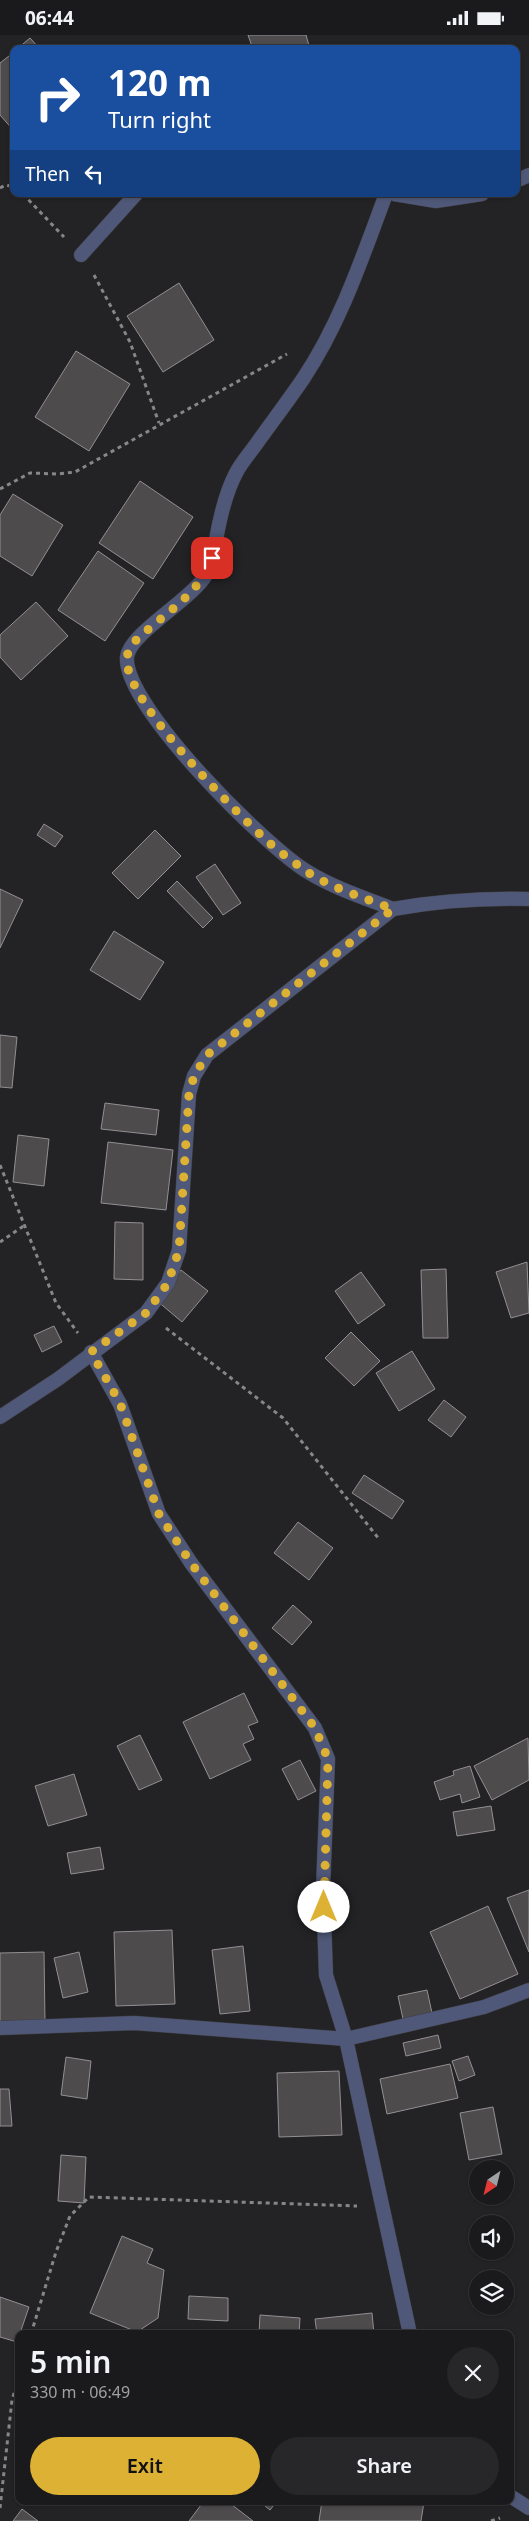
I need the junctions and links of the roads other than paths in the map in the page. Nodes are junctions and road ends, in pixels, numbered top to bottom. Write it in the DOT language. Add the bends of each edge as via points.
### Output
graph roads {
  1 [pos="133,197"];
  2 [pos="385,197"];
  3 [pos="412,197"];
  4 [pos="462,197"];
  5 [pos="81,255"];
  6 [pos="529,899"];
  7 [pos="393,909"];
  8 [pos="91,1352"];
  9 [pos="0,1417"];
  10 [pos="529,1990"];
  11 [pos="0,2028"];
  12 [pos="346,2039"];
  13 [pos="409,2330"];
  14 [pos="514,2498"];
  15 [pos="529,2508"];
  1 -- 5 [label="street"];
  2 -- 7 [label="street" via="333,328 304,378 236,473 223,505 206,574 194,591 134,641 127,654 127,672 171,739 217,792 266,840 308,872"];
  3 -- 4 [label="street" via="436,201"];
  6 -- 7 [label="street" via="493,898"];
  7 -- 8 [label="street" via="207,1055 194,1076 189,1094 179,1250 168,1283 146,1313"];
  8 -- 9 [label="street" via="58,1379"];
  8 -- 12 [label="street" via="120,1403 159,1514 191,1563 315,1728 328,1759 324,1890 326,1975"];
  10 -- 12 [label="street" via="484,2007"];
  11 -- 12 [label="street" via="134,2023"];
  12 -- 13 [label="street"];
  14 -- 15 [label="street"];
}
